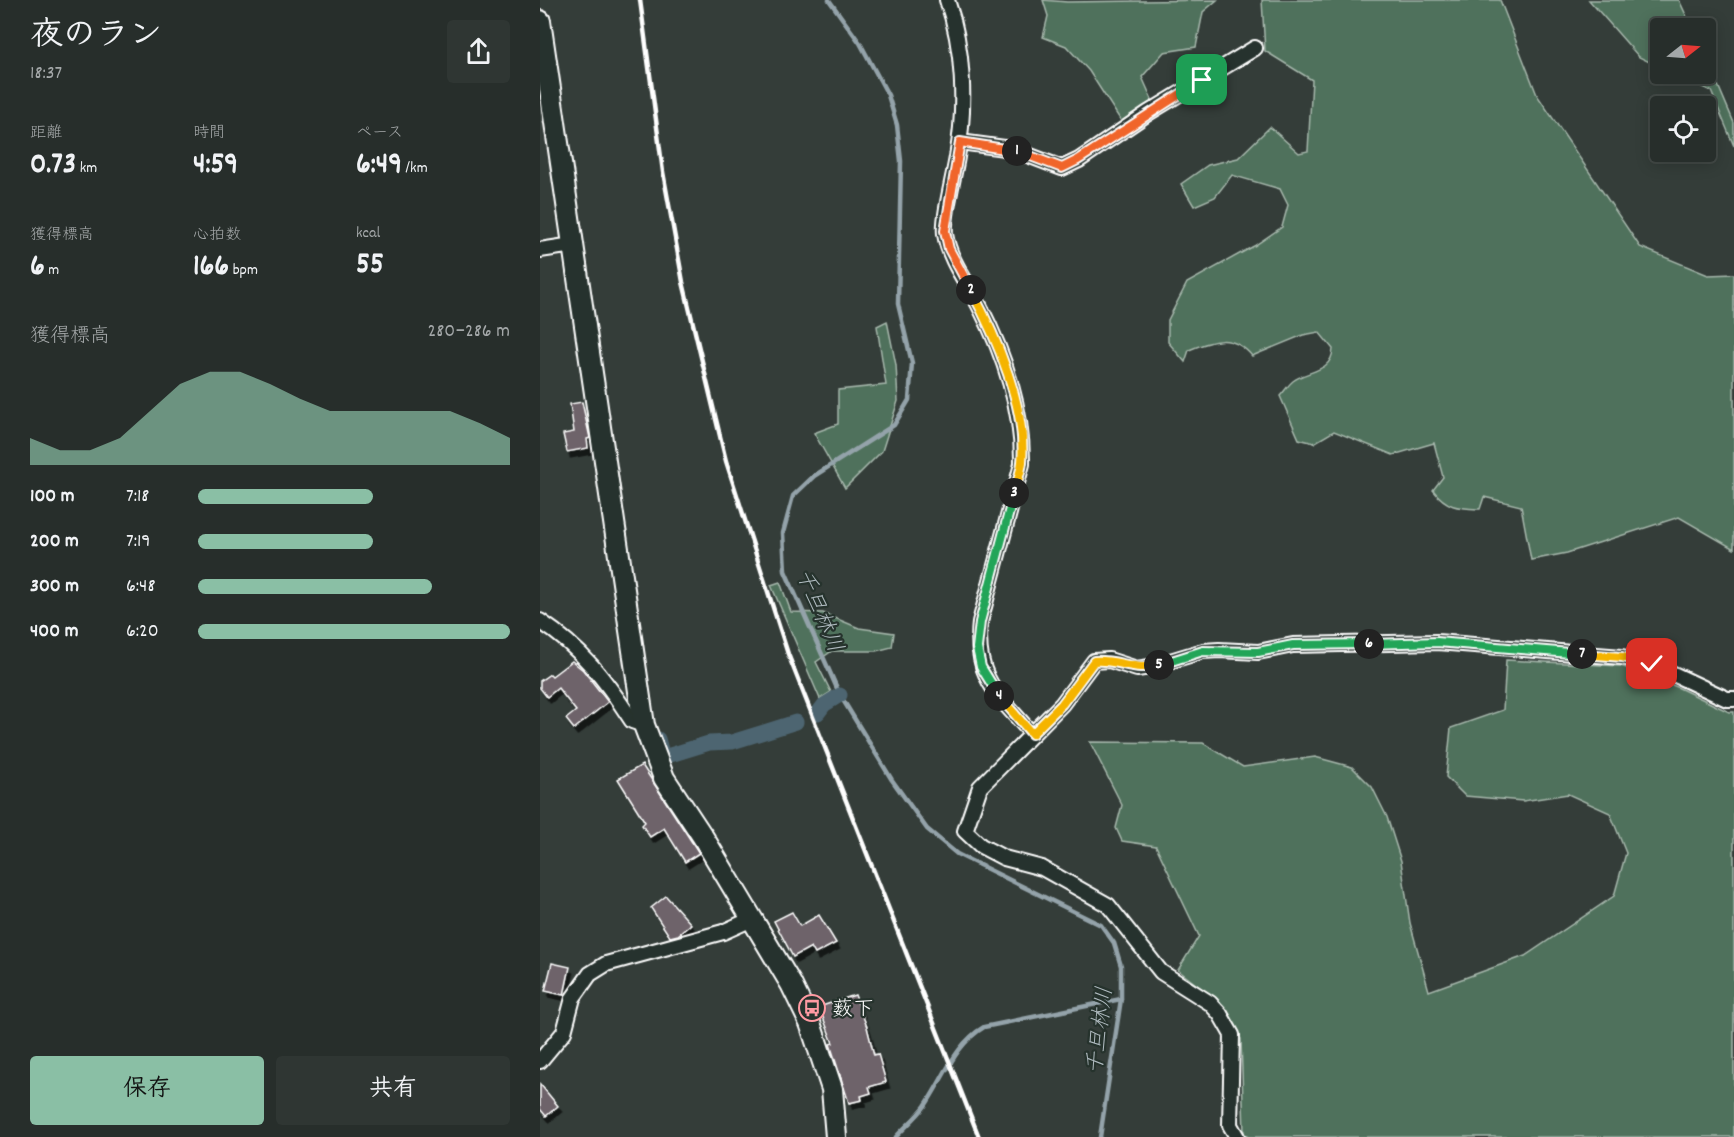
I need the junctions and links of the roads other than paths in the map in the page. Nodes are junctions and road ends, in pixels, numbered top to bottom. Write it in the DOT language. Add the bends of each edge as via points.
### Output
graph roads {
  1 [pos="947,0"];
  2 [pos="540,21"];
  3 [pos="1255,48"];
  4 [pos="960,142"];
  5 [pos="573,245"];
  6 [pos="540,250"];
  7 [pos="540,621"];
  8 [pos="1734,699"];
  9 [pos="644,725"];
  10 [pos="1032,734"];
  11 [pos="752,919"];
  12 [pos="540,1060"];
  13 [pos="836,1137"];
  14 [pos="1237,1137"];
  1 -- 4 [label="street" via="958,44"];
  2 -- 5 [label="street"];
  3 -- 4 [label="street" via="1062,168 1012,149"];
  4 -- 10 [label="street" via="945,231 949,249 982,310 1007,375 1023,441 1022,464 980,622 977,648 991,686"];
  5 -- 6 [label="street"];
  5 -- 9 [label="street"];
  7 -- 9 [label="street" via="566,638 597,669 632,722"];
  8 -- 10 [label="street" via="1652,664 1622,657 1437,642 1293,645 1258,652 1203,651 1150,668 1094,661 1062,704"];
  9 -- 11 [label="street" via="664,778"];
  10 -- 14 [label="street" via="980,787 965,831 988,850 1042,868 1108,905 1161,972 1210,1003 1220,1014 1232,1035 1230,1125"];
  11 -- 12 [label="street" via="723,932 606,964 590,974 573,998 564,1032"];
  11 -- 13 [label="street" via="810,1023 832,1089"];
}
